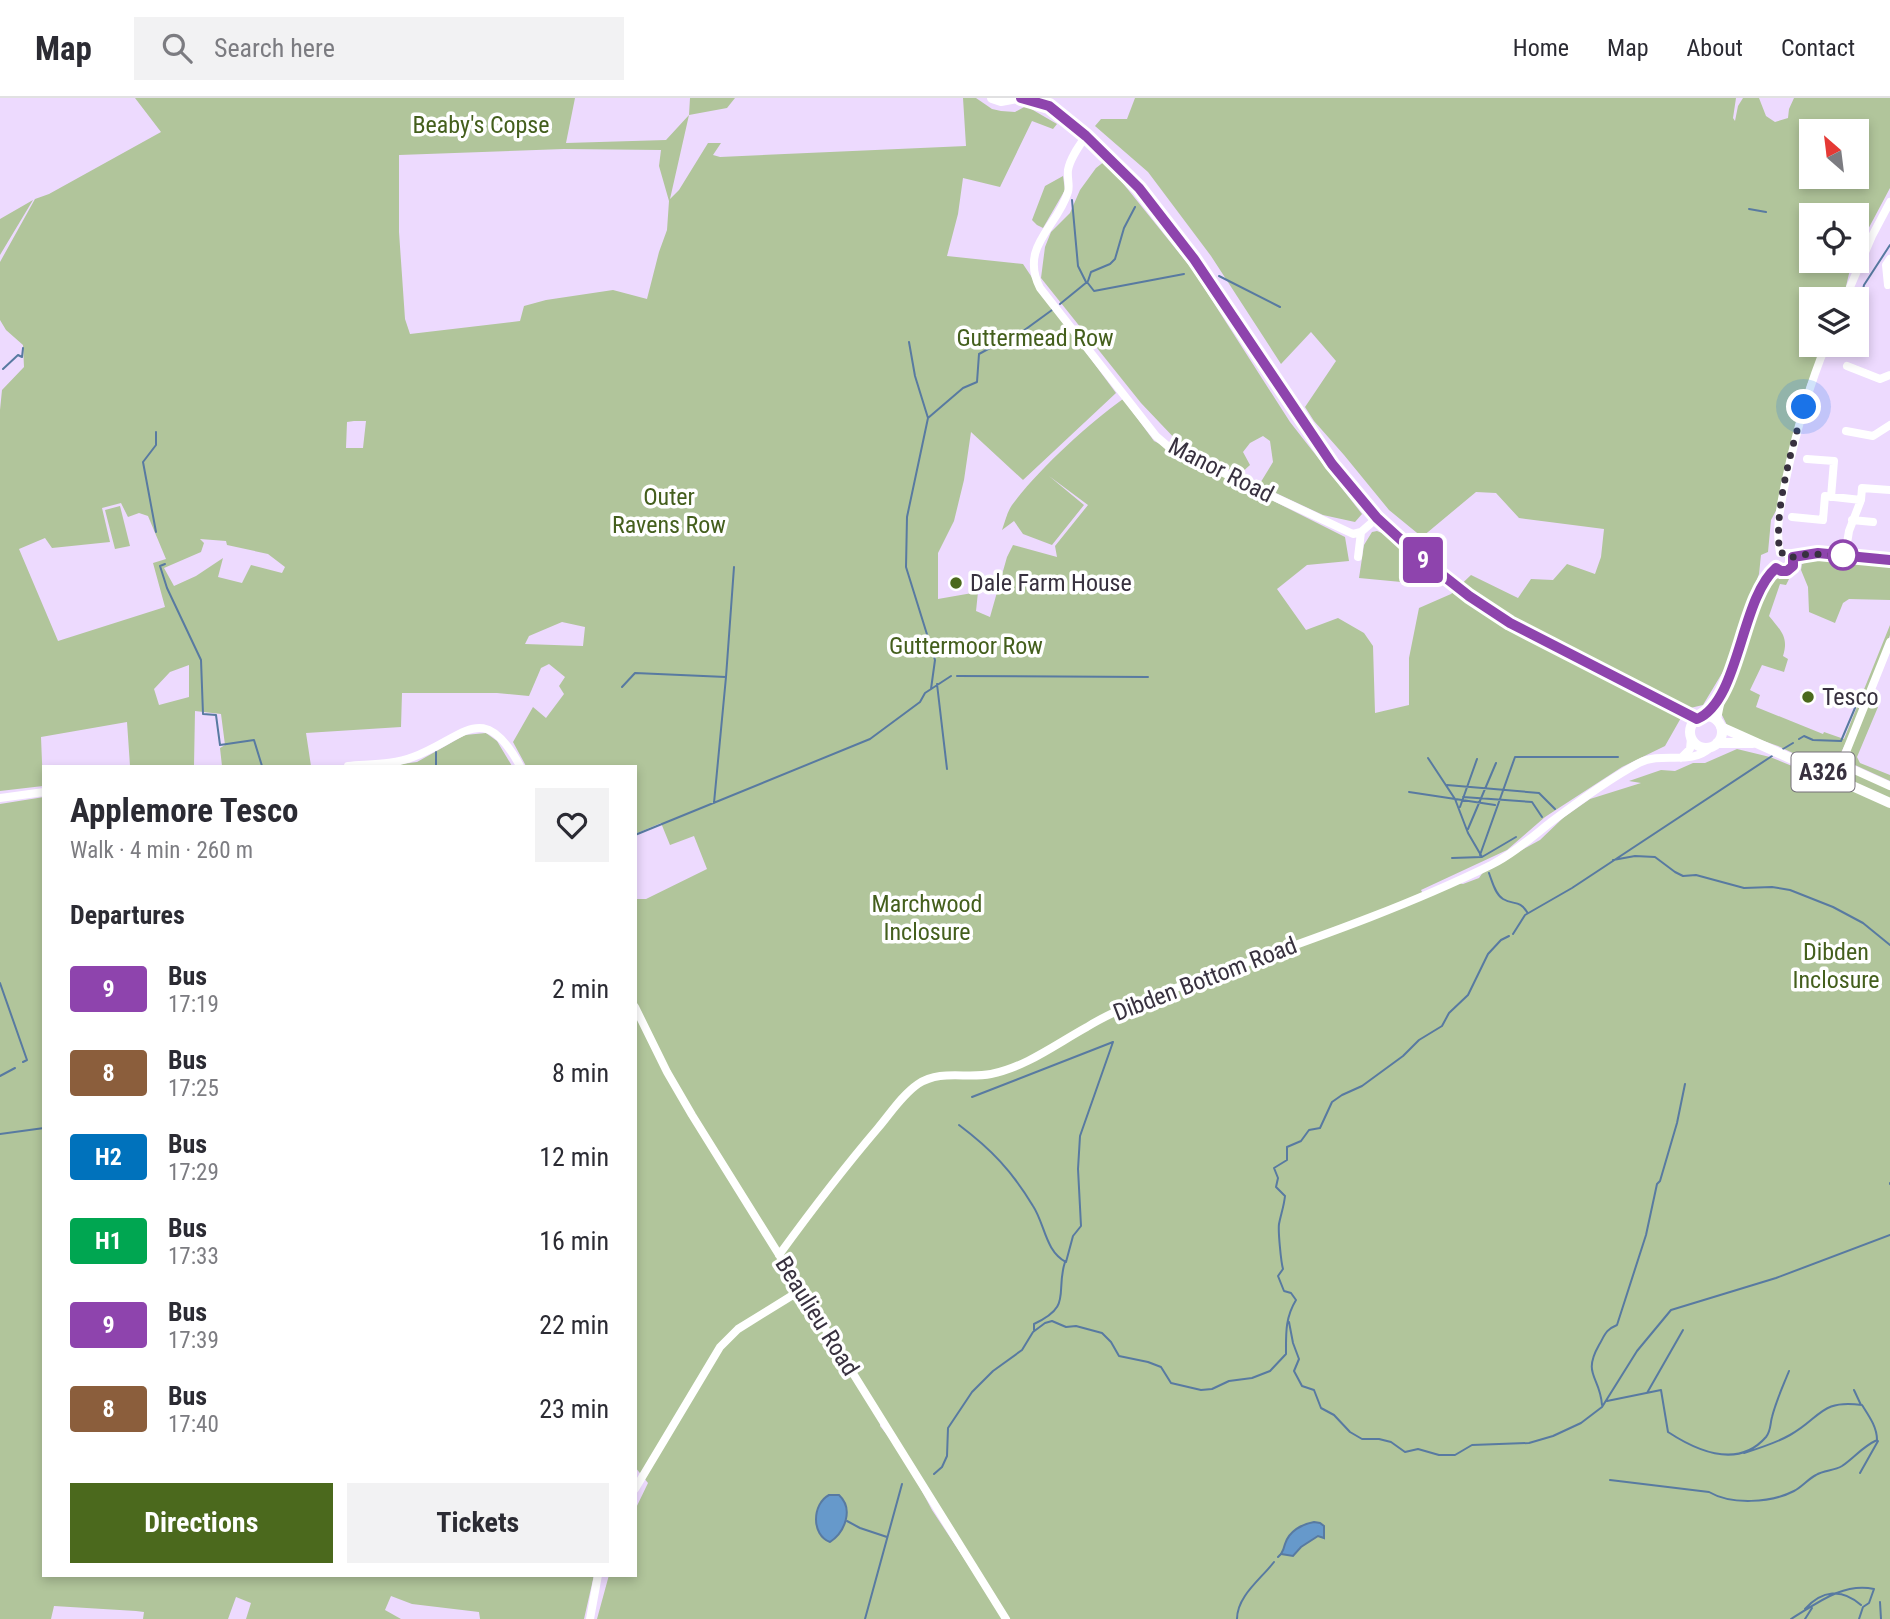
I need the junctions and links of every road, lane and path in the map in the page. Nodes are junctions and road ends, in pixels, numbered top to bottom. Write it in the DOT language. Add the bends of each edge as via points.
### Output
graph roads {
  1 [pos="992,98"];
  2 [pos="1019,98"];
  3 [pos="1046,102"];
  4 [pos="1086,136"];
  5 [pos="1890,202"];
  6 [pos="1890,259"];
  7 [pos="1888,285"];
  8 [pos="1850,287"];
  9 [pos="1822,357"];
  10 [pos="1847,366"];
  11 [pos="1890,375"];
  12 [pos="1890,425"];
  13 [pos="1846,431"];
  14 [pos="1807,458"];
  15 [pos="1890,490"];
  16 [pos="1828,496"];
  17 [pos="1861,500"];
  18 [pos="1792,517"];
  19 [pos="1377,518"];
  20 [pos="1852,520"];
  21 [pos="1873,522"];
  22 [pos="1361,533"];
  23 [pos="1780,553"];
  24 [pos="1845,556"];
  25 [pos="1358,557"];
  26 [pos="1793,557"];
  27 [pos="1890,560"];
  28 [pos="1776,568"];
  29 [pos="1890,642"];
  30 [pos="1721,695"];
  31 [pos="1670,707"];
  32 [pos="1701,718"];
  33 [pos="1719,724"];
  34 [pos="1691,736"];
  35 [pos="1756,743"];
  36 [pos="1713,746"];
  37 [pos="1681,758"];
  38 [pos="355,765"];
  39 [pos="519,765"];
  40 [pos="1890,786"];
  41 [pos="42,792"];
  42 [pos="0,797"];
  43 [pos="1890,803"];
  44 [pos="637,1011"];
  45 [pos="779,1255"];
  46 [pos="801,1290"];
  47 [pos="637,1486"];
  48 [pos="598,1577"];
  49 [pos="590,1619"];
  50 [pos="1006,1619"];
  1 -- 2 [label="main road"];
  2 -- 3 [label="main road"];
  3 -- 4 [label="main road"];
  4 -- 19 [label="main road" via="1139,188 1194,259 1332,464"];
  4 -- 22 [label="street, Manor Road" via="1068,170 1065,200 1036,248 1033,275 1040,288 1170,448 1353,534"];
  5 -- 8 [label="street"];
  6 -- 7 [label="street" via="1886,265"];
  9 -- 23 [label="street" via="1796,432 1780,510"];
  10 -- 11 [label="street" via="1881,379"];
  12 -- 13 [label="street" via="1873,436"];
  14 -- 16 [label="street" via="1834,461"];
  15 -- 17 [label="street" via="1862,488"];
  16 -- 17 [label="street"];
  16 -- 18 [label="street" via="1823,520"];
  17 -- 20 [label="street"];
  19 -- 22 [label="street"];
  19 -- 31 [label="main road" via="1422,559 1510,623"];
  20 -- 21 [label="street"];
  20 -- 24 [label="street"];
  22 -- 25 [label="street"];
  23 -- 26 [label="street"];
  23 -- 28 [label="street" via="1774,561"];
  24 -- 26 [label="street" via="1818,553"];
  24 -- 27 [label="street"];
  26 -- 28 [label="street" via="1790,570"];
  28 -- 30 [label="street" via="1762,584"];
  29 -- 40 [label="street" via="1844,757 1848,767"];
  30 -- 32 [label="street"];
  30 -- 33 [label="street"];
  31 -- 32 [label="main road"];
  31 -- 34 [label="main road"];
  32 -- 33 [label="main road"];
  32 -- 34 [label="main road" via="1692,726"];
  33 -- 35 [label="main road, A326"];
  33 -- 36 [label="main road" via="1721,736"];
  34 -- 36 [label="main road" via="1697,745"];
  34 -- 37 [label="street" via="1688,752"];
  35 -- 36 [label="main road, A326"];
  35 -- 43 [label="main road, A326"];
  36 -- 37 [label="street, Dibden Bottom Road" via="1702,755"];
  37 -- 45 [label="street, Dibden Bottom Road" via="1640,763 1493,864 1387,910 1130,1005 1008,1069 929,1078 913,1089 866,1142"];
  38 -- 39 [label="street" via="413,757 474,728 500,736"];
  41 -- 42 [label="street"];
  44 -- 45 [label="street, Beaulieu Road" via="692,1115"];
  45 -- 46 [label="street, Beaulieu Road"];
  46 -- 47 [label="street" via="738,1329 720,1347"];
  46 -- 50 [label="street, Beaulieu Road"];
  48 -- 49 [label="street"];
}
